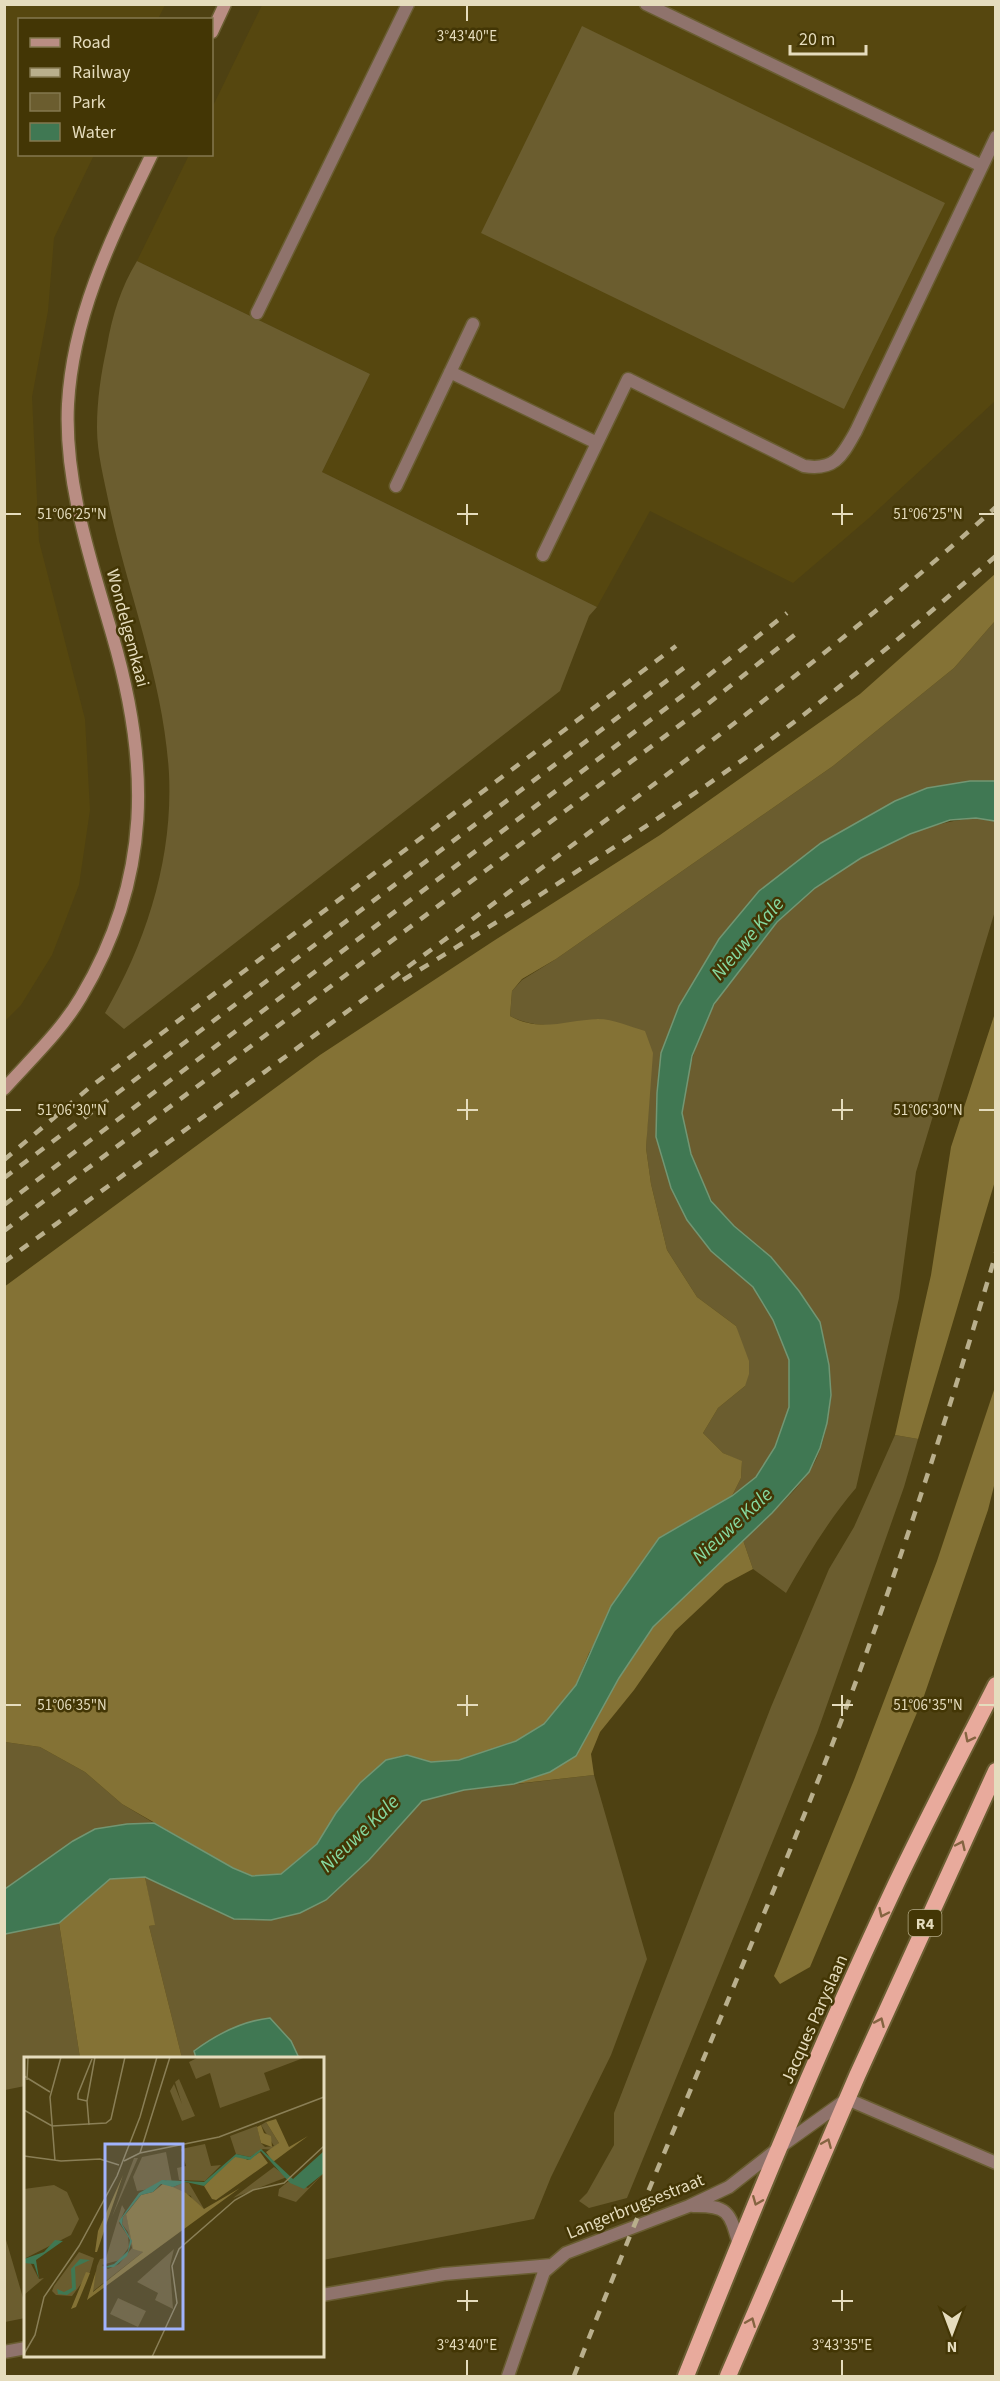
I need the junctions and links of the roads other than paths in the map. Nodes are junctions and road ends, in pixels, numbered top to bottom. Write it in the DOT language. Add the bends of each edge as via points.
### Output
graph roads {
  1 [pos="225,4"];
  2 [pos="408,4"];
  3 [pos="646,4"];
  4 [pos="213,30"];
  5 [pos="996,136"];
  6 [pos="151,156"];
  7 [pos="982,166"];
  8 [pos="257,313"];
  9 [pos="473,324"];
  10 [pos="450,372"];
  11 [pos="597,443"];
  12 [pos="396,486"];
  13 [pos="543,555"];
  14 [pos="4,1089"];
  15 [pos="996,1685"];
  16 [pos="996,1771"];
  17 [pos="847,2099"];
  18 [pos="780,2147"];
  19 [pos="996,2163"];
  20 [pos="689,2206"];
  21 [pos="739,2245"];
  22 [pos="554,2265"];
  23 [pos="324,2295"];
  24 [pos="24,2348"];
  25 [pos="4,2352"];
  26 [pos="508,2376"];
  27 [pos="686,2376"];
  28 [pos="728,2376"];
  1 -- 4 [label="main road"];
  2 -- 8 [label="street"];
  3 -- 7 [label="street"];
  5 -- 7 [label="street"];
  6 -- 14 [label="main road, Wondelgemkaai" via="92,286 78,335 68,405 77,500 133,721 139,764 139,816 133,862 120,911 81,997 58,1030"];
  7 -- 11 [label="street" via="856,432 831,465 804,466 628,379"];
  9 -- 10 [label="street"];
  10 -- 11 [label="street"];
  10 -- 12 [label="street"];
  11 -- 13 [label="street"];
  15 -- 18 [label="highway, Jacques Paryslaan / R4, one-way" via="897,1883"];
  17 -- 16 [label="highway, R4, one-way"];
  17 -- 18 [label="street, Langerbrugsestraat"];
  17 -- 19 [label="street"];
  28 -- 17 [label="highway, R4, one-way"];
  18 -- 20 [label="street, Langerbrugsestraat" via="729,2187"];
  18 -- 21 [label="highway, Jacques Paryslaan / R4, one-way"];
  20 -- 21 [label="street" via="713,2205 726,2212"];
  20 -- 22 [label="street, Langerbrugsestraat" via="566,2253"];
  21 -- 27 [label="highway, Jacques Paryslaan / R4"];
  22 -- 23 [label="street, Langerbrugsestraat" via="444,2274"];
  22 -- 26 [label="street" via="544,2272"];
  24 -- 25 [label="street"];
}
